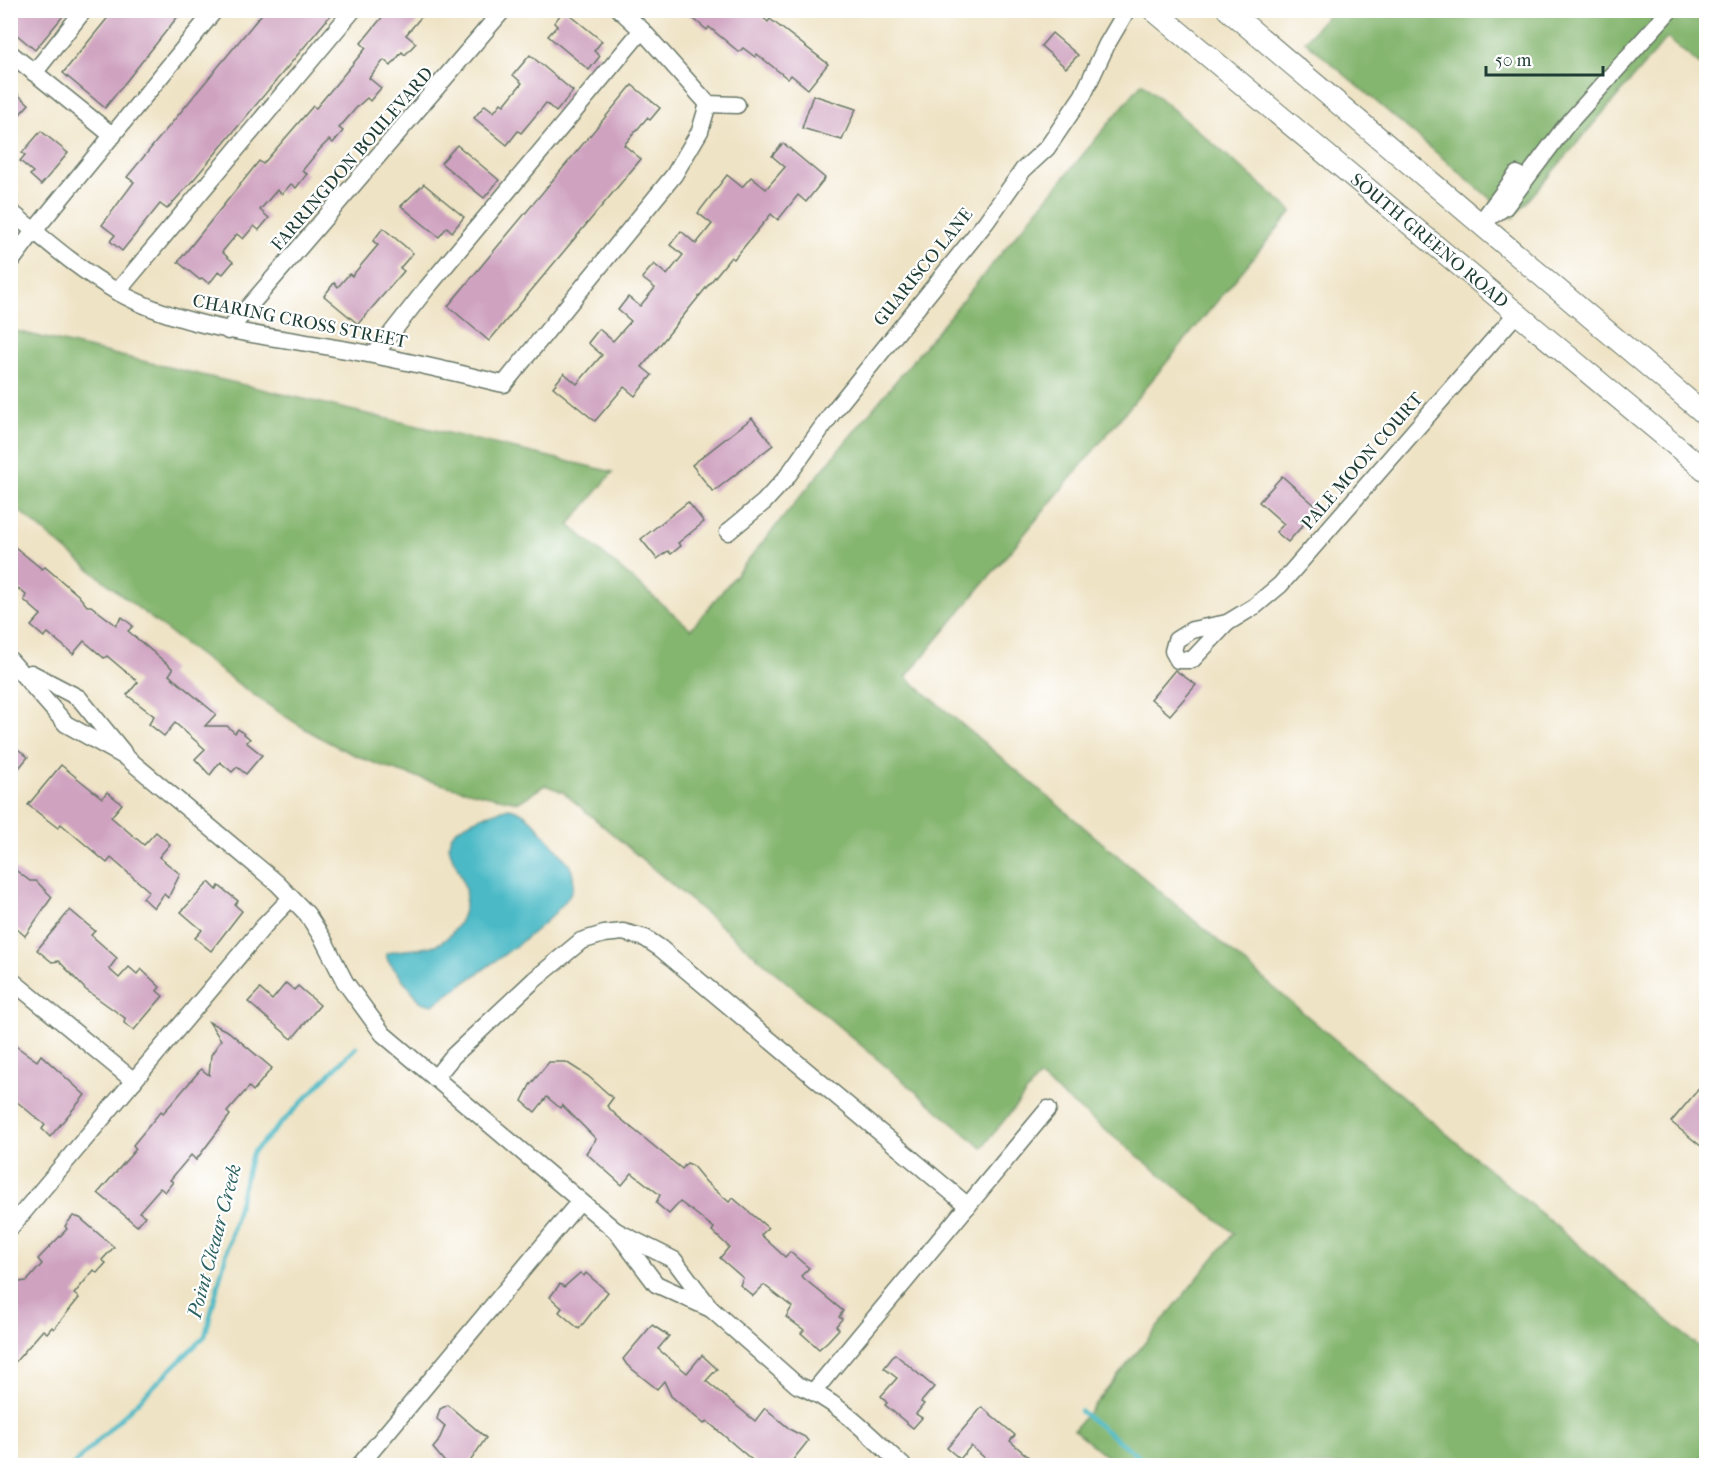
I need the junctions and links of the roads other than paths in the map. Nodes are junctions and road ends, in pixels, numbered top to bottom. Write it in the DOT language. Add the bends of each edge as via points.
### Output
graph roads {
  1 [pos="84,10"];
  2 [pos="215,10"];
  3 [pos="352,10"];
  4 [pos="503,10"];
  5 [pos="620,10"];
  6 [pos="1127,10"];
  7 [pos="1153,10"];
  8 [pos="1228,10"];
  9 [pos="1670,10"];
  10 [pos="642,30"];
  11 [pos="10,53"];
  12 [pos="34,73"];
  13 [pos="708,104"];
  14 [pos="737,105"];
  15 [pos="113,136"];
  16 [pos="10,211"];
  17 [pos="1480,224"];
  18 [pos="34,231"];
  19 [pos="10,263"];
  20 [pos="117,292"];
  21 [pos="1516,314"];
  22 [pos="228,331"];
  23 [pos="375,354"];
  24 [pos="1707,416"];
  25 [pos="1707,471"];
  26 [pos="728,532"];
  27 [pos="1227,623"];
  28 [pos="10,660"];
  29 [pos="127,758"];
  30 [pos="291,898"];
  31 [pos="10,979"];
  32 [pos="435,1078"];
  33 [pos="134,1081"];
  34 [pos="1048,1109"];
  35 [pos="580,1201"];
  36 [pos="969,1206"];
  37 [pos="10,1228"];
  38 [pos="616,1231"];
  39 [pos="711,1309"];
  40 [pos="814,1391"];
  41 [pos="358,1466"];
  42 [pos="903,1466"];
  1 -- 12 [label="street"];
  2 -- 15 [label="street"];
  3 -- 20 [label="street"];
  4 -- 22 [label="street, FARRINGDON BOULEVARD"];
  5 -- 10 [label="street"];
  6 -- 26 [label="street, GUARISCO LANE" via="1083,95 1047,148 1023,170 833,412 786,478"];
  7 -- 21 [label="main road, SOUTH GREENO ROAD"];
  8 -- 17 [label="main road"];
  9 -- 17 [label="street" via="1564,127 1538,149"];
  10 -- 13 [label="street"];
  10 -- 23 [label="street"];
  11 -- 12 [label="street"];
  12 -- 15 [label="street"];
  13 -- 14 [label="street"];
  13 -- 23 [label="street, CHARING CROSS STREET" via="700,131 674,174 504,384"];
  15 -- 18 [label="street"];
  16 -- 18 [label="street, CHARING CROSS STREET"];
  17 -- 24 [label="main road"];
  18 -- 19 [label="street"];
  18 -- 20 [label="street, CHARING CROSS STREET"];
  20 -- 22 [label="street, CHARING CROSS STREET" via="169,315"];
  21 -- 25 [label="main road, SOUTH GREENO ROAD"];
  21 -- 27 [label="street, PALE MOON COURT" via="1280,585"];
  22 -- 23 [label="street, CHARING CROSS STREET"];
  28 -- 29 [label="street" via="66,724"];
  28 -- 29 [label="street" via="79,698"];
  29 -- 30 [label="street"];
  30 -- 32 [label="street" via="307,914 345,982 383,1034"];
  30 -- 33 [label="street"];
  31 -- 33 [label="street"];
  32 -- 35 [label="street"];
  32 -- 36 [label="street" via="453,1056 581,941 623,932 645,938 660,948"];
  33 -- 37 [label="street"];
  34 -- 36 [label="street"];
  35 -- 38 [label="street"];
  35 -- 41 [label="street"];
  36 -- 40 [label="street"];
  38 -- 39 [label="street" via="668,1255"];
  38 -- 39 [label="street" via="656,1284"];
  39 -- 40 [label="street" via="797,1384"];
  40 -- 42 [label="street"];
}
